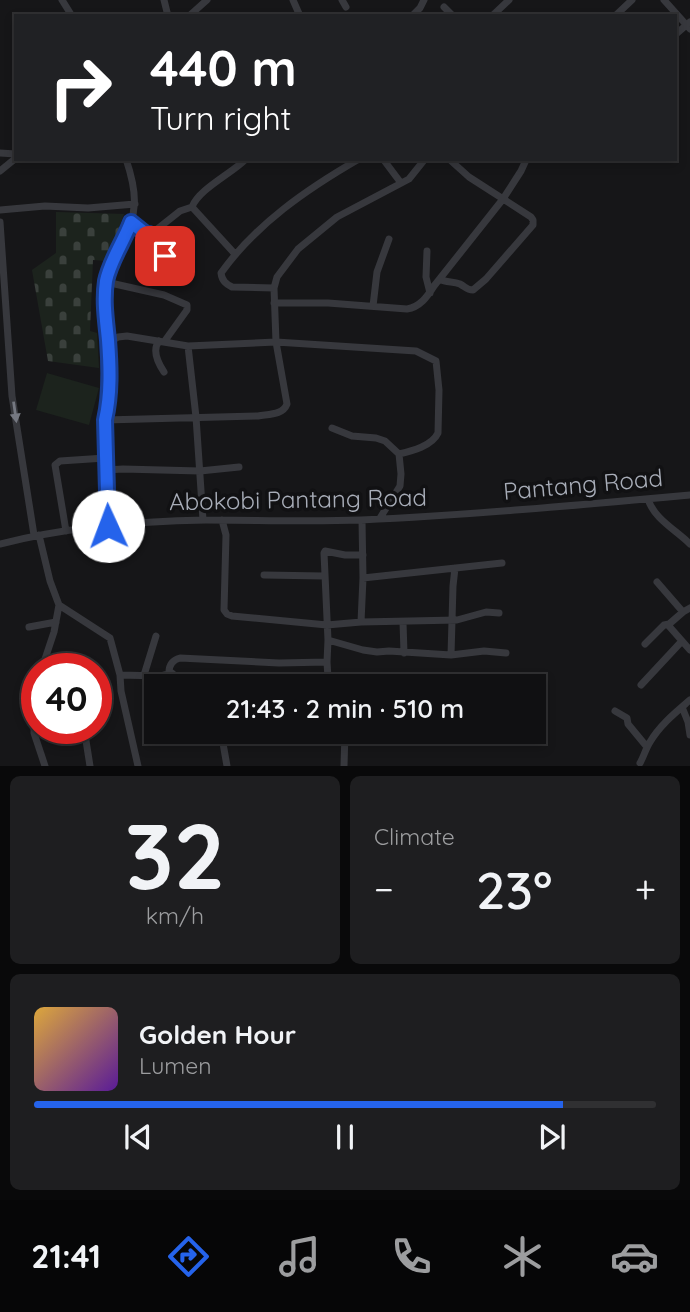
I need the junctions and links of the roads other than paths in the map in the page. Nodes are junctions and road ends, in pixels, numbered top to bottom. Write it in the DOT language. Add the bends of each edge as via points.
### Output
graph roads {
  1 [pos="207,0"];
  2 [pos="508,0"];
  3 [pos="632,0"];
  4 [pos="664,0"];
  5 [pos="444,6"];
  6 [pos="190,14"];
  7 [pos="451,14"];
  8 [pos="494,14"];
  9 [pos="617,14"];
  10 [pos="689,25"];
  11 [pos="14,158"];
  12 [pos="127,161"];
  13 [pos="234,161"];
  14 [pos="244,161"];
  15 [pos="356,161"];
  16 [pos="384,161"];
  17 [pos="423,161"];
  18 [pos="451,161"];
  19 [pos="526,161"];
  20 [pos="236,169"];
  21 [pos="0,171"];
  22 [pos="401,183"];
  23 [pos="503,199"];
  24 [pos="135,204"];
  25 [pos="192,207"];
  26 [pos="0,209"];
  27 [pos="0,222"];
  28 [pos="131,222"];
  29 [pos="149,234"];
  30 [pos="389,239"];
  31 [pos="1,241"];
  32 [pos="427,251"];
  33 [pos="235,254"];
  34 [pos="165,256"];
  35 [pos="440,279"];
  36 [pos="106,282"];
  37 [pos="274,288"];
  38 [pos="430,293"];
  39 [pos="3,299"];
  40 [pos="274,303"];
  41 [pos="373,306"];
  42 [pos="162,341"];
  43 [pos="276,342"];
  44 [pos="108,343"];
  45 [pos="188,346"];
  46 [pos="163,372"];
  47 [pos="196,417"];
  48 [pos="105,420"];
  49 [pos="332,428"];
  50 [pos="399,454"];
  51 [pos="105,457"];
  52 [pos="239,467"];
  53 [pos="106,470"];
  54 [pos="200,471"];
  55 [pos="690,495"];
  56 [pos="648,499"];
  57 [pos="480,514"];
  58 [pos="380,518"];
  59 [pos="203,520"];
  60 [pos="222,520"];
  61 [pos="362,520"];
  62 [pos="108,526"];
  63 [pos="66,531"];
  64 [pos="37,535"];
  65 [pos="0,544"];
  66 [pos="690,544"];
  67 [pos="363,555"];
  68 [pos="502,564"];
  69 [pos="455,568"];
  70 [pos="264,575"];
  71 [pos="324,576"];
  72 [pos="363,578"];
  73 [pos="657,582"];
  74 [pos="59,605"];
  75 [pos="686,610"];
  76 [pos="499,613"];
  77 [pos="452,619"];
  78 [pos="56,622"];
  79 [pos="361,622"];
  80 [pos="403,622"];
  81 [pos="668,624"];
  82 [pos="327,625"];
  83 [pos="29,627"];
  84 [pos="156,636"];
  85 [pos="328,640"];
  86 [pos="645,644"];
  87 [pos="687,645"];
  88 [pos="47,653"];
  89 [pos="404,653"];
  90 [pos="506,653"];
  91 [pos="451,655"];
  92 [pos="327,662"];
  93 [pos="169,673"];
  94 [pos="144,674"];
  95 [pos="172,674"];
  96 [pos="328,674"];
  97 [pos="120,675"];
  98 [pos="144,675"];
  99 [pos="641,685"];
  100 [pos="690,700"];
  101 [pos="682,707"];
  102 [pos="615,711"];
  103 [pos="690,735"];
  104 [pos="38,744"];
  105 [pos="87,744"];
  106 [pos="223,744"];
  107 [pos="346,744"];
  108 [pos="647,747"];
  109 [pos="640,763"];
  110 [pos="90,764"];
  111 [pos="45,766"];
  112 [pos="79,766"];
  113 [pos="138,766"];
  114 [pos="227,766"];
  115 [pos="344,766"];
  1 -- 6 [label="street"];
  2 -- 8 [label="street"];
  3 -- 9 [label="street"];
  4 -- 10 [label="street"];
  5 -- 7 [label="street"];
  11 -- 21 [label="street"];
  12 -- 24 [label="street"];
  13 -- 20 [label="street"];
  14 -- 20 [label="street"];
  15 -- 33 [label="street" via="269,220"];
  16 -- 22 [label="street"];
  17 -- 22 [label="street"];
  18 -- 23 [label="street"];
  19 -- 23 [label="street"];
  20 -- 25 [label="street" via="199,195"];
  22 -- 37 [label="street" via="327,225 299,249"];
  23 -- 35 [label="street"];
  23 -- 35 [label="street" via="531,217 533,225 474,290"];
  24 -- 26 [label="street"];
  24 -- 28 [label="street"];
  25 -- 29 [label="street"];
  25 -- 33 [label="street"];
  27 -- 31 [label="street"];
  28 -- 29 [label="street"];
  28 -- 36 [label="street"];
  29 -- 34 [label="street"];
  30 -- 41 [label="street" via="377,272"];
  31 -- 39 [label="street"];
  32 -- 38 [label="street"];
  33 -- 37 [label="street" via="221,273 228,285"];
  35 -- 38 [label="street"];
  36 -- 42 [label="street" via="187,305"];
  36 -- 44 [label="street"];
  37 -- 40 [label="street"];
  38 -- 41 [label="street" via="412,308"];
  39 -- 64 [label="street, one-way" via="12,396"];
  40 -- 41 [label="street"];
  40 -- 43 [label="street"];
  42 -- 44 [label="street" via="127,336"];
  42 -- 45 [label="street"];
  42 -- 46 [label="street" via="156,345"];
  43 -- 45 [label="street"];
  43 -- 47 [label="street" via="285,410 258,416"];
  43 -- 50 [label="street" via="416,351 436,361 437,437"];
  44 -- 48 [label="street" via="110,384"];
  45 -- 47 [label="street"];
  47 -- 48 [label="street"];
  47 -- 54 [label="street"];
  48 -- 51 [label="street"];
  49 -- 50 [label="street" via="385,441"];
  50 -- 58 [label="street" via="400,486"];
  51 -- 53 [label="street"];
  51 -- 63 [label="street" via="55,465"];
  52 -- 54 [label="street"];
  53 -- 54 [label="street"];
  53 -- 62 [label="street"];
  54 -- 59 [label="street"];
  55 -- 56 [label="street, Pantang Road"];
  56 -- 57 [label="street, Pantang Road"];
  56 -- 66 [label="street" via="661,519"];
  57 -- 58 [label="street, Abokobi Pantang Road"];
  58 -- 61 [label="street, Abokobi Pantang Road"];
  59 -- 60 [label="street, Abokobi Pantang Road"];
  59 -- 62 [label="street, Abokobi Pantang Road"];
  60 -- 61 [label="street, Abokobi Pantang Road"];
  60 -- 82 [label="street" via="227,614"];
  61 -- 67 [label="street"];
  62 -- 63 [label="street, Abokobi Pantang Road"];
  63 -- 64 [label="street, Abokobi Pantang Road"];
  64 -- 65 [label="street, Abokobi Pantang Road"];
  64 -- 74 [label="street"];
  67 -- 71 [label="street" via="325,551"];
  67 -- 72 [label="street"];
  68 -- 69 [label="street"];
  69 -- 72 [label="street"];
  69 -- 77 [label="street"];
  70 -- 71 [label="street"];
  71 -- 82 [label="street"];
  72 -- 79 [label="street"];
  73 -- 75 [label="street"];
  74 -- 78 [label="street"];
  74 -- 97 [label="street" via="110,638"];
  75 -- 81 [label="street"];
  76 -- 77 [label="street"];
  77 -- 80 [label="street"];
  77 -- 91 [label="street"];
  78 -- 83 [label="street"];
  78 -- 88 [label="street"];
  79 -- 80 [label="street"];
  79 -- 82 [label="street"];
  80 -- 89 [label="street"];
  81 -- 86 [label="street"];
  81 -- 87 [label="street"];
  82 -- 85 [label="street"];
  84 -- 94 [label="street"];
  85 -- 89 [label="street" via="362,650"];
  85 -- 92 [label="street"];
  87 -- 99 [label="street"];
  89 -- 91 [label="street"];
  90 -- 91 [label="street"];
  92 -- 93 [label="street" via="180,658 170,665"];
  92 -- 96 [label="street"];
  93 -- 95 [label="street"];
  97 -- 98 [label="street"];
  97 -- 113 [label="street"];
  100 -- 101 [label="street"];
  101 -- 103 [label="street"];
  101 -- 108 [label="street"];
  102 -- 108 [label="street" via="627,718"];
  104 -- 111 [label="street"];
  105 -- 110 [label="street"];
  106 -- 114 [label="street"];
  107 -- 115 [label="street"];
  108 -- 109 [label="street"];
  110 -- 112 [label="street"];
}
